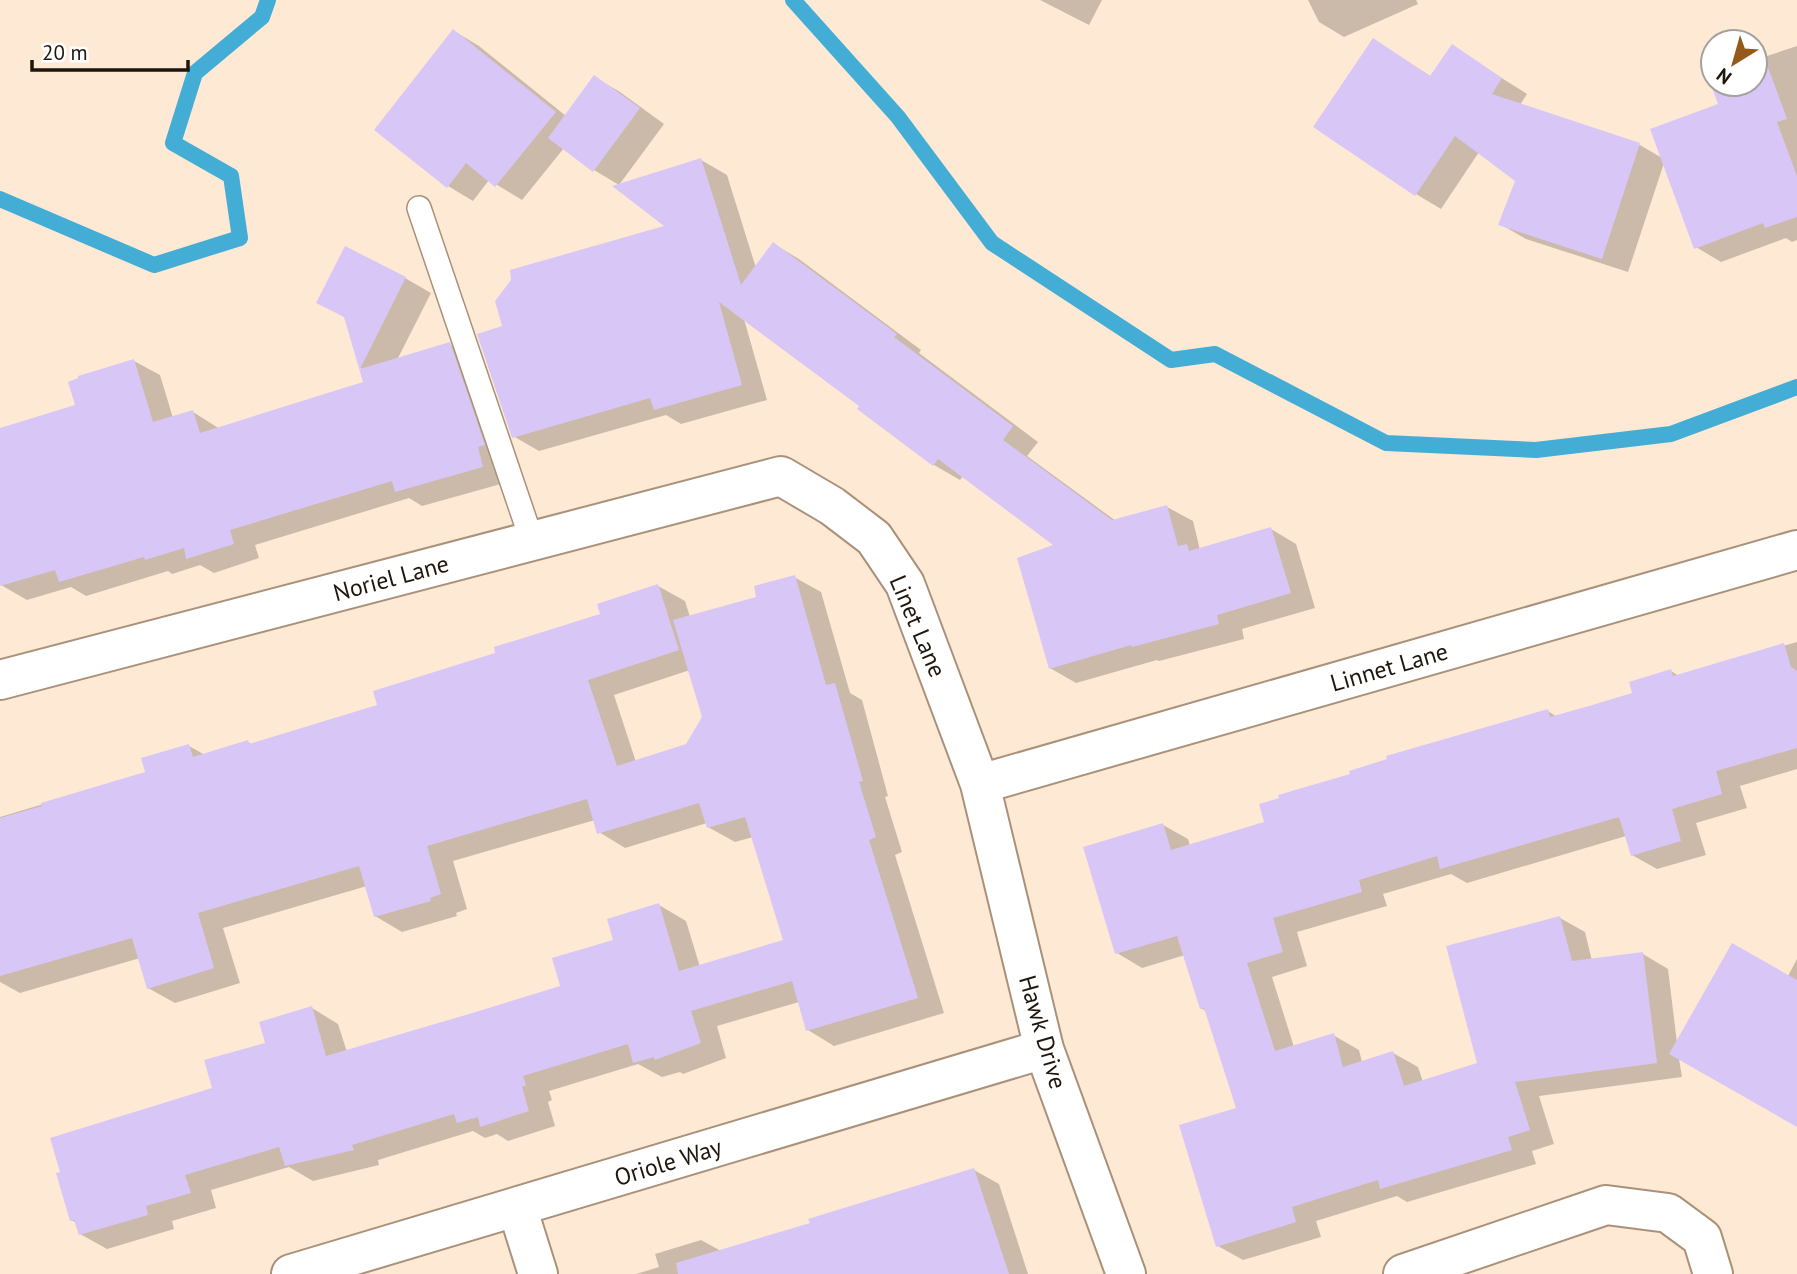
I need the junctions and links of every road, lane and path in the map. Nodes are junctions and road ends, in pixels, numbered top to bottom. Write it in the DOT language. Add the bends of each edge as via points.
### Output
graph roads {
  1 [pos="419,208"];
  2 [pos="781,476"];
  3 [pos="532,541"];
  4 [pos="1797,550"];
  5 [pos="0,680"];
  6 [pos="980,784"];
  7 [pos="1044,1049"];
  8 [pos="517,1207"];
  9 [pos="291,1274"];
  10 [pos="538,1274"];
  11 [pos="1126,1274"];
  12 [pos="1403,1274"];
  13 [pos="1713,1274"];
  1 -- 3 [label="lane"];
  2 -- 3 [label="street, Noriel Lane"];
  2 -- 6 [label="street, Linet Lane" via="874,538 905,584"];
  3 -- 5 [label="street, Noriel Lane"];
  4 -- 6 [label="street, Linnet Lane"];
  6 -- 7 [label="street, Hawk Drive"];
  7 -- 8 [label="street, Oriole Way"];
  7 -- 11 [label="street, Hawk Drive"];
  8 -- 9 [label="street, Oriole Way"];
  8 -- 10 [label="street"];
  12 -- 13 [label="street" via="1606,1205 1668,1213 1702,1238"];
}
